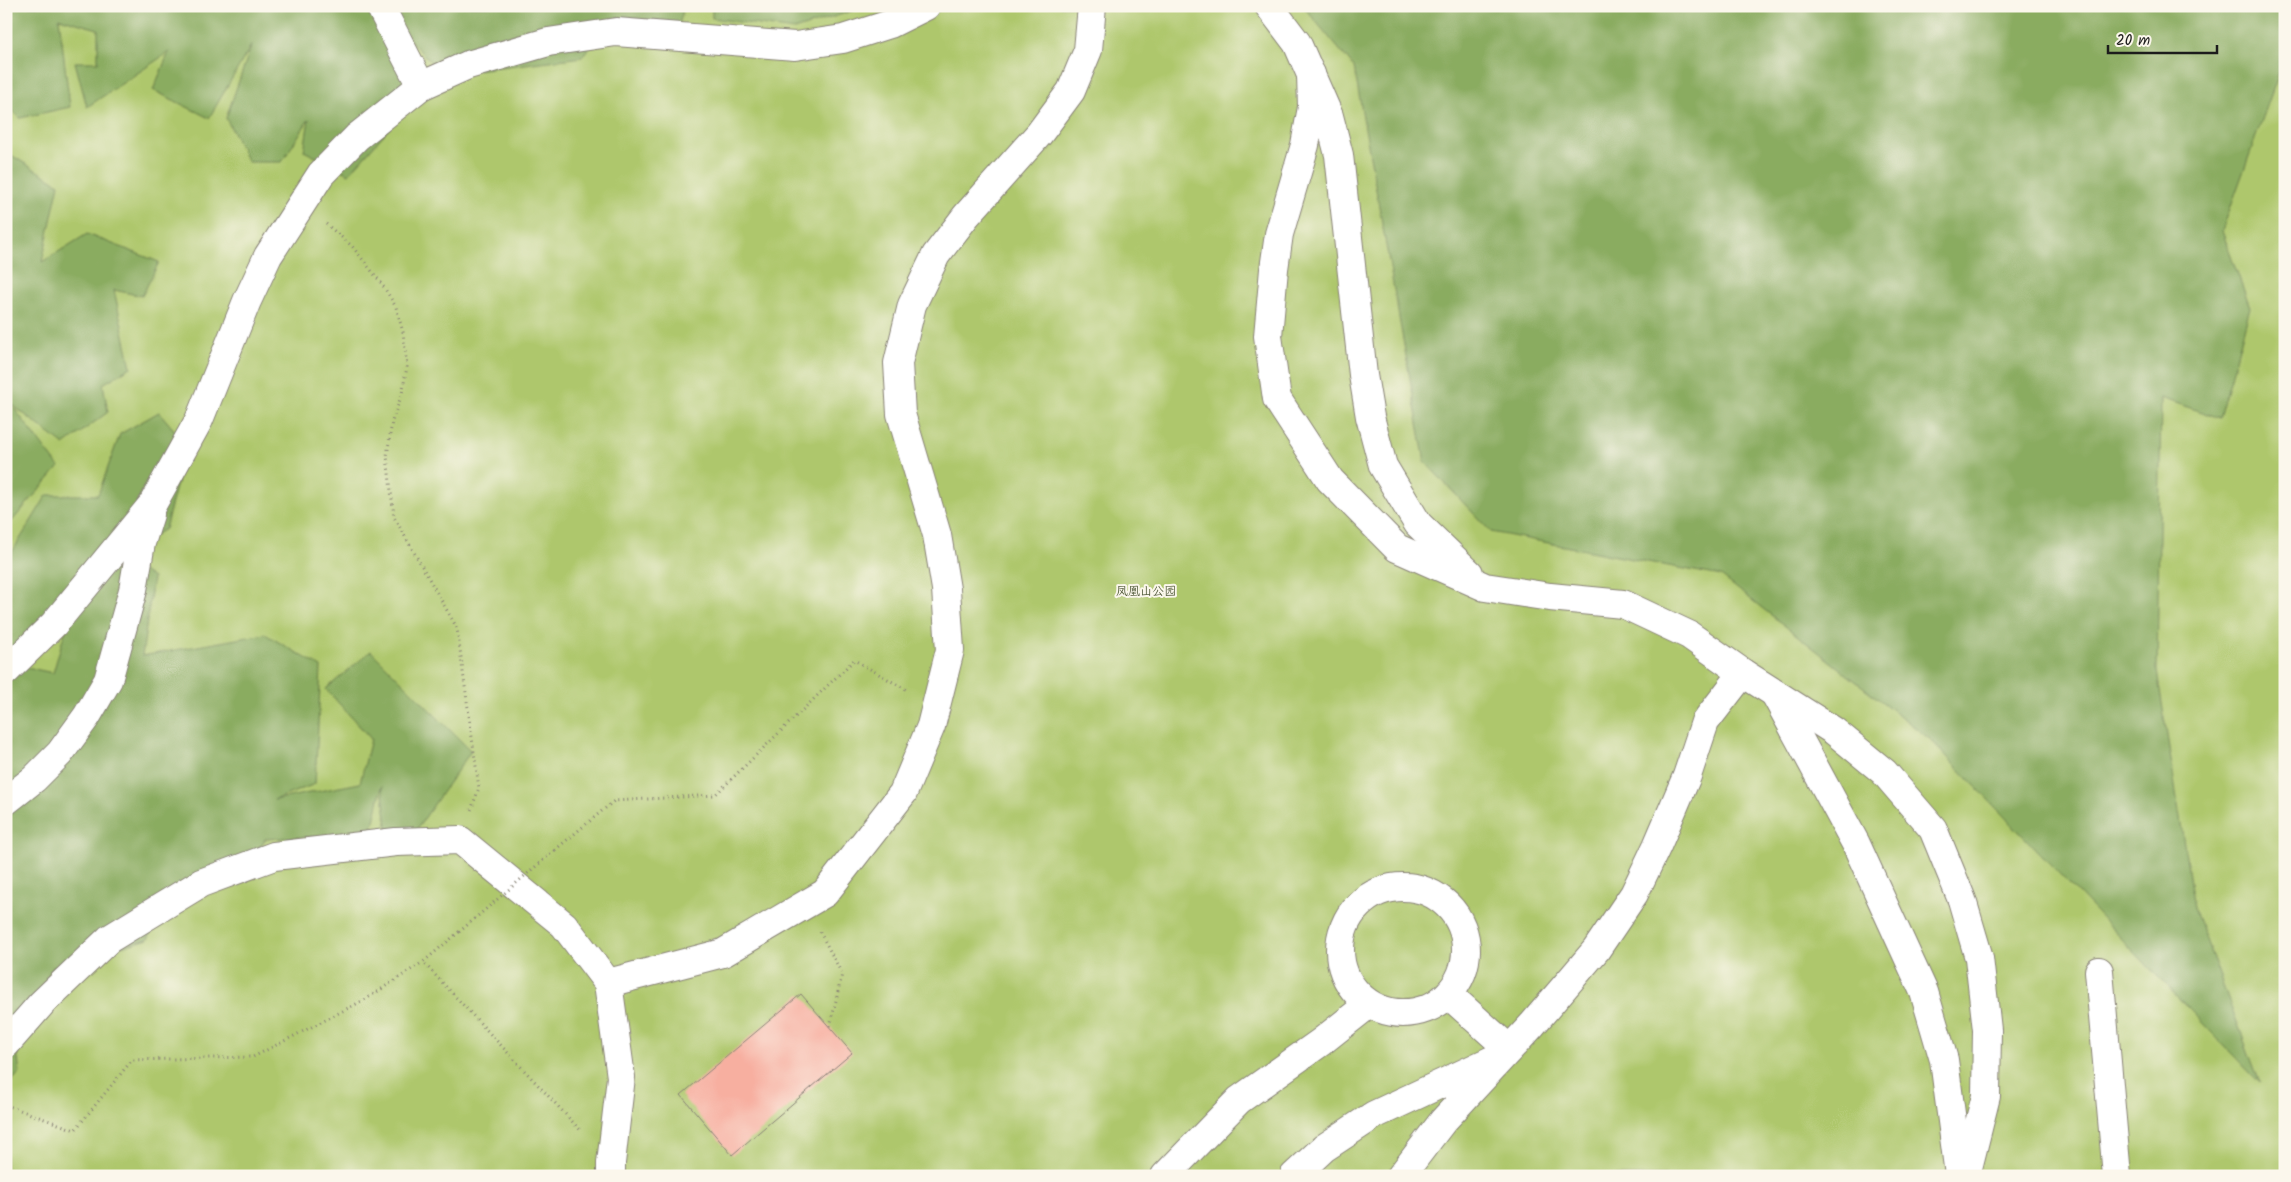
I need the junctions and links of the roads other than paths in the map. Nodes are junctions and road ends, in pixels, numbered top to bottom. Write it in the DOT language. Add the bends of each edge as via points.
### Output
graph roads {
  1 [pos="380,6"];
  2 [pos="926,6"];
  3 [pos="1092,6"];
  4 [pos="1269,6"];
  5 [pos="1311,74"];
  6 [pos="421,86"];
  7 [pos="152,505"];
  8 [pos="1485,588"];
  9 [pos="6,671"];
  10 [pos="1743,673"];
  11 [pos="1773,691"];
  12 [pos="6,801"];
  13 [pos="2099,971"];
  14 [pos="608,983"];
  15 [pos="1449,995"];
  16 [pos="1369,1004"];
  17 [pos="6,1044"];
  18 [pos="1505,1052"];
  19 [pos="611,1169"];
  20 [pos="1166,1176"];
  21 [pos="1294,1176"];
  22 [pos="1402,1176"];
  23 [pos="1959,1176"];
  24 [pos="1966,1176"];
  25 [pos="2117,1176"];
  1 -- 6 [label="lane"];
  2 -- 6 [label="lane" via="890,24 843,39 795,46 616,32 548,42 468,65"];
  3 -- 14 [label="lane" via="1088,50 1072,91 936,255 912,305 898,363 901,414 937,535 946,589 950,650 931,726 903,793 825,892 723,953"];
  4 -- 5 [label="lane" via="1297,43"];
  5 -- 8 [label="lane" via="1329,116 1339,155 1363,374 1383,466 1418,524"];
  5 -- 8 [label="lane" via="1312,107 1305,145 1279,234 1274,269 1268,336 1277,399 1330,480 1397,548"];
  6 -- 7 [label="lane" via="357,138 320,174 301,202 268,256 199,420"];
  7 -- 9 [label="lane" via="54,624"];
  7 -- 12 [label="lane" via="141,543 134,590 108,680 60,753"];
  8 -- 10 [label="lane" via="1623,604 1689,635"];
  10 -- 11 [label="lane"];
  10 -- 18 [label="lane" via="1705,722 1687,776 1634,894 1560,995"];
  11 -- 23 [label="lane" via="1856,844 1924,992 1944,1060"];
  11 -- 24 [label="lane" via="1834,731 1884,772 1933,829 1962,900 1979,958 1987,1030 1986,1096"];
  13 -- 25 [label="lane"];
  14 -- 17 [label="lane" via="564,925 460,840 396,842 274,856 201,884 109,939 42,1003"];
  14 -- 19 [label="lane" via="621,1077"];
  15 -- 16 [label="lane" via="1431,1007 1410,1014 1389,1012"];
  15 -- 16 [label="lane" via="1461,977 1467,956 1465,935 1456,915 1442,900 1423,890 1402,886 1382,890 1364,900 1350,915 1341,933 1339,953 1343,973 1354,991"];
  15 -- 18 [label="lane"];
  16 -- 20 [label="lane" via="1239,1100"];
  18 -- 21 [label="lane" via="1374,1115 1324,1148"];
  18 -- 22 [label="lane" via="1442,1120"];
}
